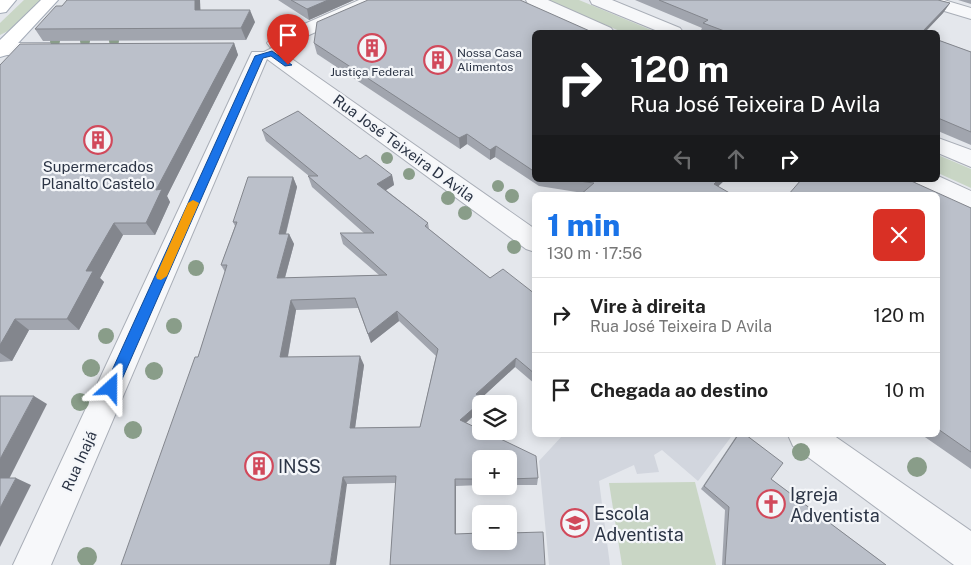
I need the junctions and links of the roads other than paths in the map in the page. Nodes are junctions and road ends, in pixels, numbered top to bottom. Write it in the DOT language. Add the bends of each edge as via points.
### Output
graph roads {
  1 [pos="8,0"];
  2 [pos="50,0"];
  3 [pos="374,0"];
  4 [pos="534,0"];
  5 [pos="598,0"];
  6 [pos="927,0"];
  7 [pos="0,8"];
  8 [pos="971,14"];
  9 [pos="601,30"];
  10 [pos="669,30"];
  11 [pos="4,45"];
  12 [pos="71,49"];
  13 [pos="269,51"];
  14 [pos="940,146"];
  15 [pos="971,159"];
  16 [pos="930,182"];
  17 [pos="971,200"];
  18 [pos="532,240"];
  19 [pos="808,437"];
  20 [pos="971,554"];
  21 [pos="32,565"];
  1 -- 7 [label="main road"];
  2 -- 11 [label="main road"];
  3 -- 13 [label="street"];
  4 -- 9 [label="street"];
  5 -- 10 [label="street"];
  6 -- 8 [label="street"];
  11 -- 12 [label="street"];
  13 -- 18 [label="street, Rua José Teixeira D Avila"];
  13 -- 21 [label="street, Rua Inajá"];
  14 -- 15 [label="street"];
  16 -- 17 [label="street"];
  19 -- 20 [label="street"];
}
